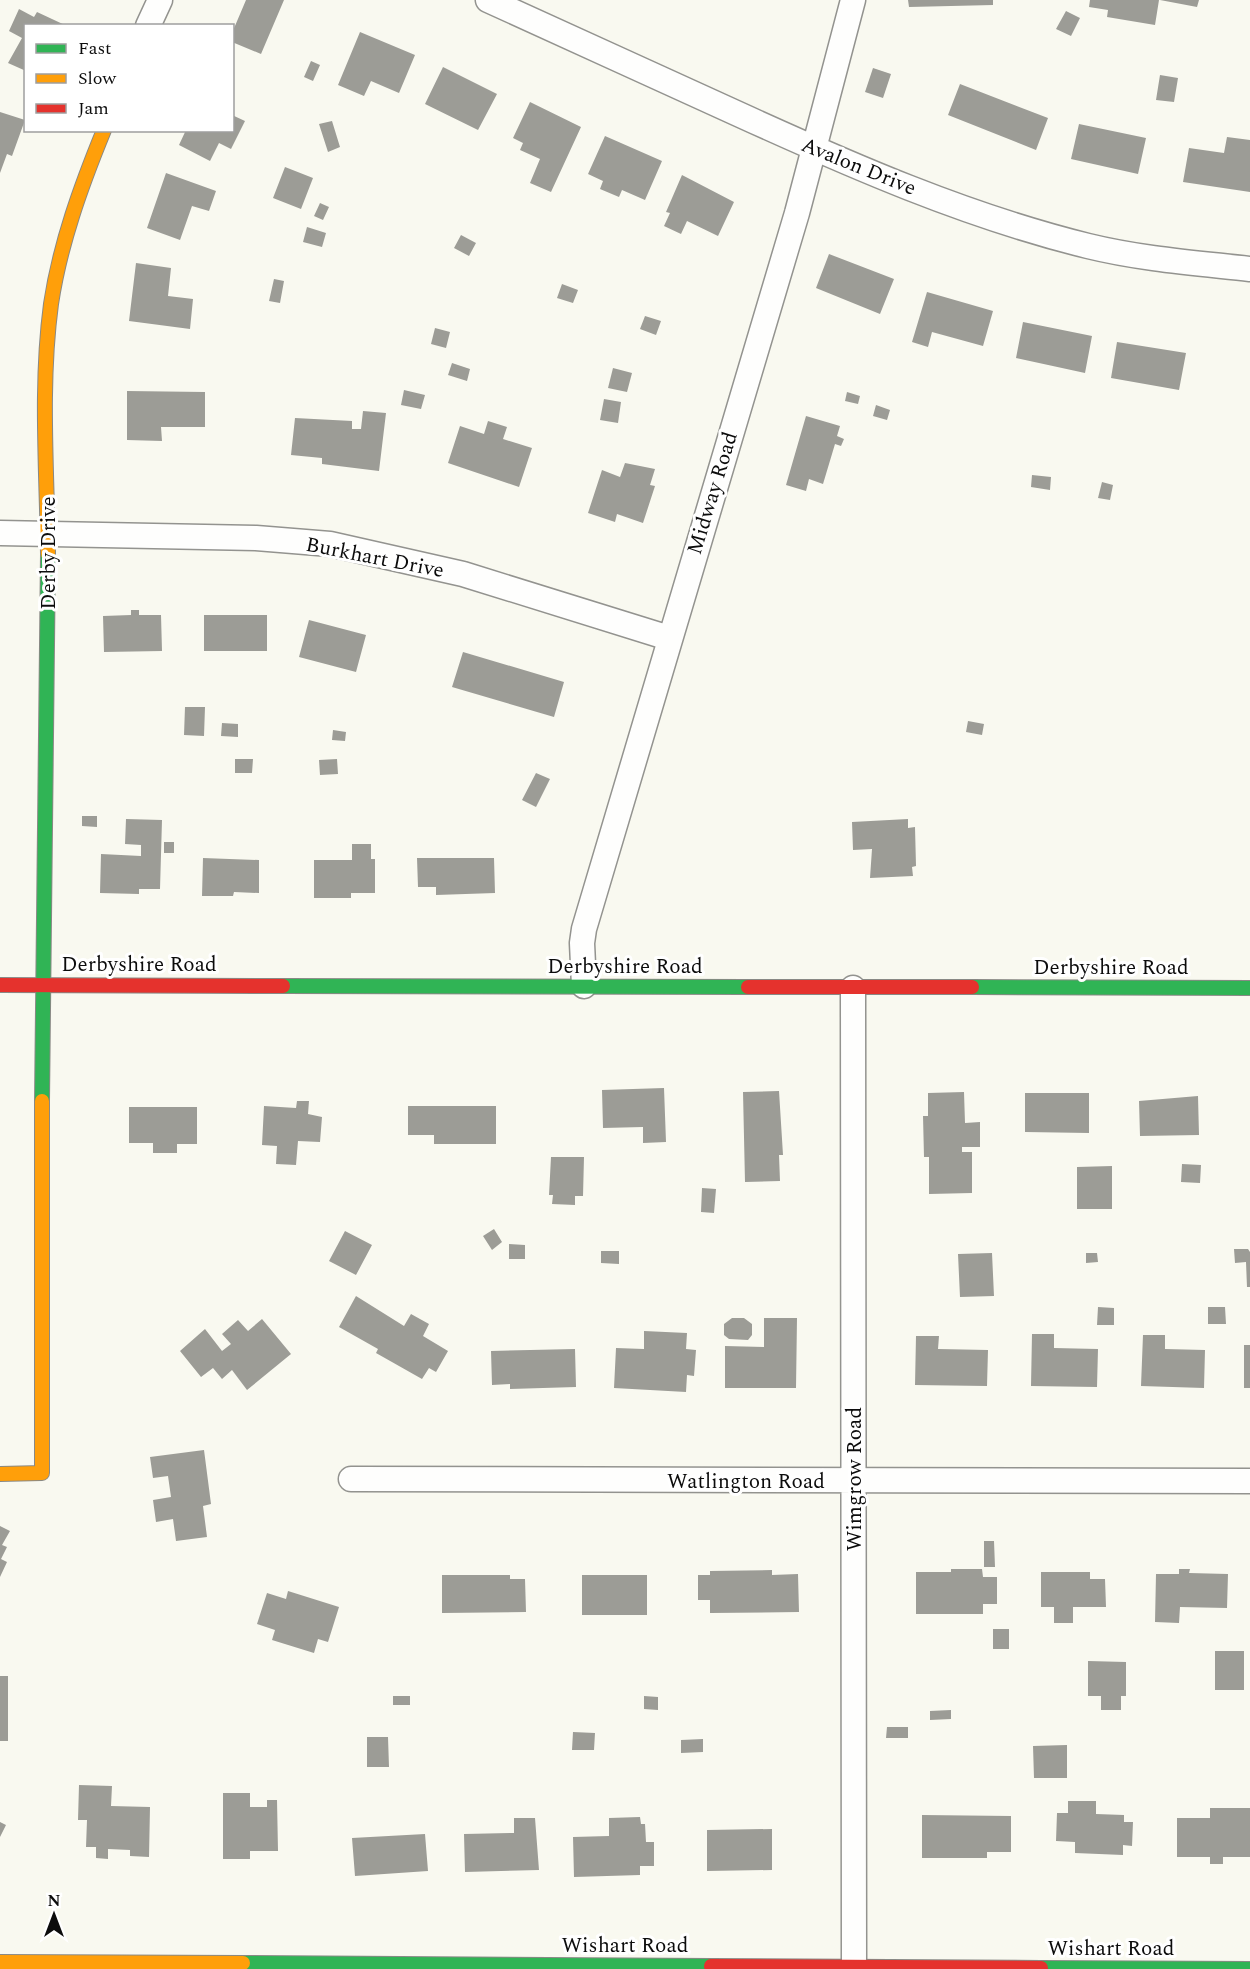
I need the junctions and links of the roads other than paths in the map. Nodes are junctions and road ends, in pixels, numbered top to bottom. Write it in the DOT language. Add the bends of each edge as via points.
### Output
graph roads {
  1 [pos="160,0"];
  2 [pos="488,0"];
  3 [pos="853,0"];
  4 [pos="149,24"];
  5 [pos="103,132"];
  6 [pos="813,148"];
  7 [pos="1250,269"];
  8 [pos="0,533"];
  9 [pos="50,535"];
  10 [pos="669,638"];
  11 [pos="0,985"];
  12 [pos="44,985"];
  13 [pos="584,986"];
  14 [pos="854,988"];
  15 [pos="1250,988"];
  16 [pos="0,1474"];
  17 [pos="351,1479"];
  18 [pos="855,1481"];
  19 [pos="1250,1482"];
  20 [pos="0,1962"];
  21 [pos="75,1966"];
  22 [pos="854,1968"];
  23 [pos="1250,1969"];
  1 -- 4 [label="street"];
  2 -- 6 [label="street, Avalon Drive"];
  3 -- 6 [label="street, Midway Road"];
  5 -- 9 [label="street, Derby Drive" via="63,240 51,307 47,469"];
  6 -- 7 [label="street, Avalon Drive" via="1003,222 1089,246 1154,259"];
  6 -- 10 [label="street, Midway Road"];
  8 -- 9 [label="street, Burkhart Drive"];
  9 -- 10 [label="street, Burkhart Drive" via="256,538 330,544 463,574"];
  9 -- 12 [label="street, Derby Drive"];
  10 -- 13 [label="street, Midway Road" via="585,928"];
  11 -- 12 [label="street, Derbyshire Road"];
  12 -- 13 [label="street, Derbyshire Road"];
  12 -- 16 [label="street, Derby Drive" via="42,1473"];
  13 -- 14 [label="street, Derbyshire Road"];
  14 -- 15 [label="street, Derbyshire Road"];
  14 -- 18 [label="street, Wimgrow Road"];
  17 -- 18 [label="street, Watlington Road"];
  18 -- 19 [label="street, Watlington Road"];
  18 -- 22 [label="street, Wimgrow Road"];
  20 -- 21 [label="street, Wishart Road"];
  21 -- 22 [label="street, Wishart Road"];
  22 -- 23 [label="street, Wishart Road"];
}
